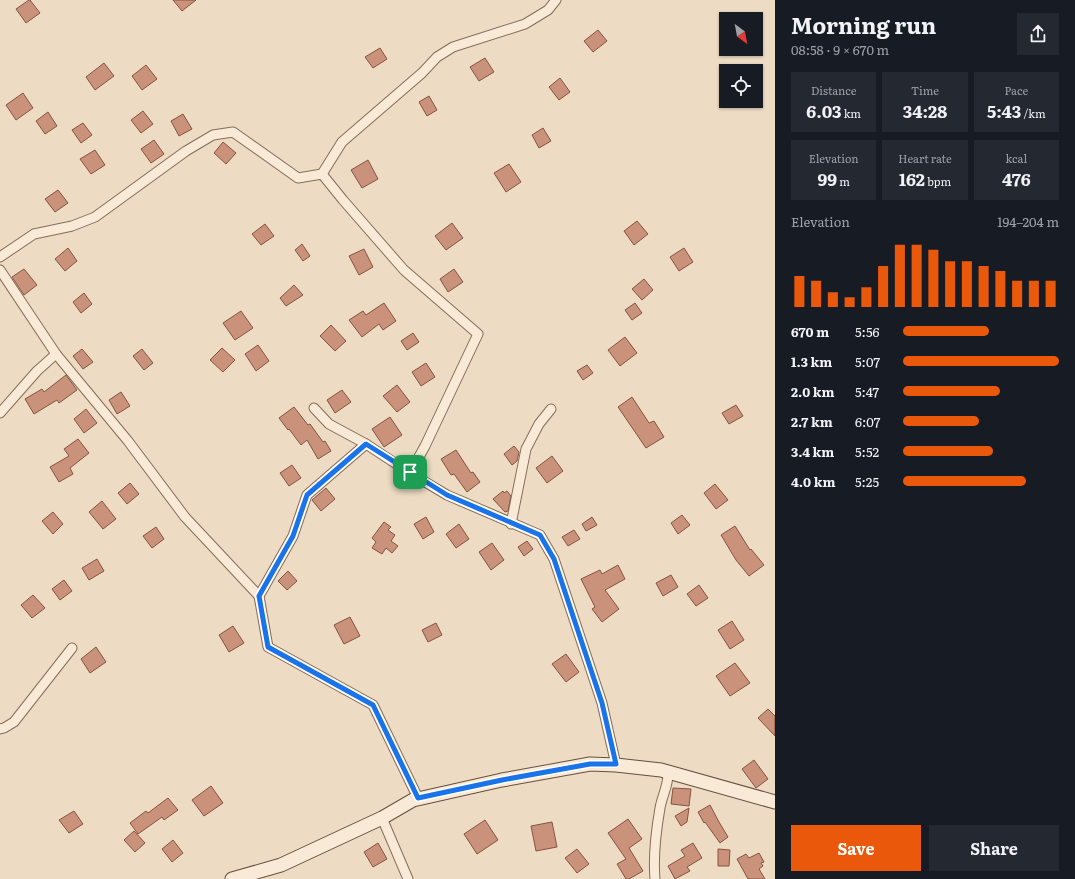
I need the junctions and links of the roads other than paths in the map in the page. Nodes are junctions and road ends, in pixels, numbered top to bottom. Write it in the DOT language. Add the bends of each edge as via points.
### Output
graph roads {
  1 [pos="556,0"];
  2 [pos="322,174"];
  3 [pos="0,258"];
  4 [pos="0,270"];
  5 [pos="56,354"];
  6 [pos="314,408"];
  7 [pos="551,409"];
  8 [pos="0,413"];
  9 [pos="366,444"];
  10 [pos="410,472"];
  11 [pos="512,524"];
  12 [pos="259,596"];
  13 [pos="72,648"];
  14 [pos="0,729"];
  15 [pos="616,764"];
  16 [pos="668,772"];
  17 [pos="418,798"];
  18 [pos="775,802"];
  19 [pos="382,818"];
  20 [pos="232,879"];
  21 [pos="408,879"];
  22 [pos="656,879"];
  1 -- 2 [label="street" via="548,10 525,24 453,47 437,57 342,142"];
  2 -- 3 [label="street" via="298,178 233,132 212,135 95,217 72,226 34,234"];
  2 -- 10 [label="street" via="404,270 478,334"];
  4 -- 5 [label="street"];
  5 -- 8 [label="street" via="37,371"];
  5 -- 12 [label="street" via="128,441 185,517"];
  6 -- 9 [label="street" via="329,424"];
  7 -- 11 [label="street" via="539,424 526,449"];
  9 -- 10 [label="street"];
  9 -- 12 [label="street" via="307,495 293,536"];
  10 -- 11 [label="street" via="447,495"];
  11 -- 15 [label="street" via="540,535 554,559 602,703"];
  12 -- 17 [label="street" via="268,647 373,705"];
  13 -- 14 [label="street" via="14,722"];
  15 -- 16 [label="main road"];
  15 -- 17 [label="main road" via="590,764"];
  16 -- 18 [label="main road"];
  16 -- 22 [label="street" via="660,807 654,865"];
  17 -- 19 [label="main road"];
  19 -- 20 [label="main road" via="281,865"];
  19 -- 21 [label="street"];
}
